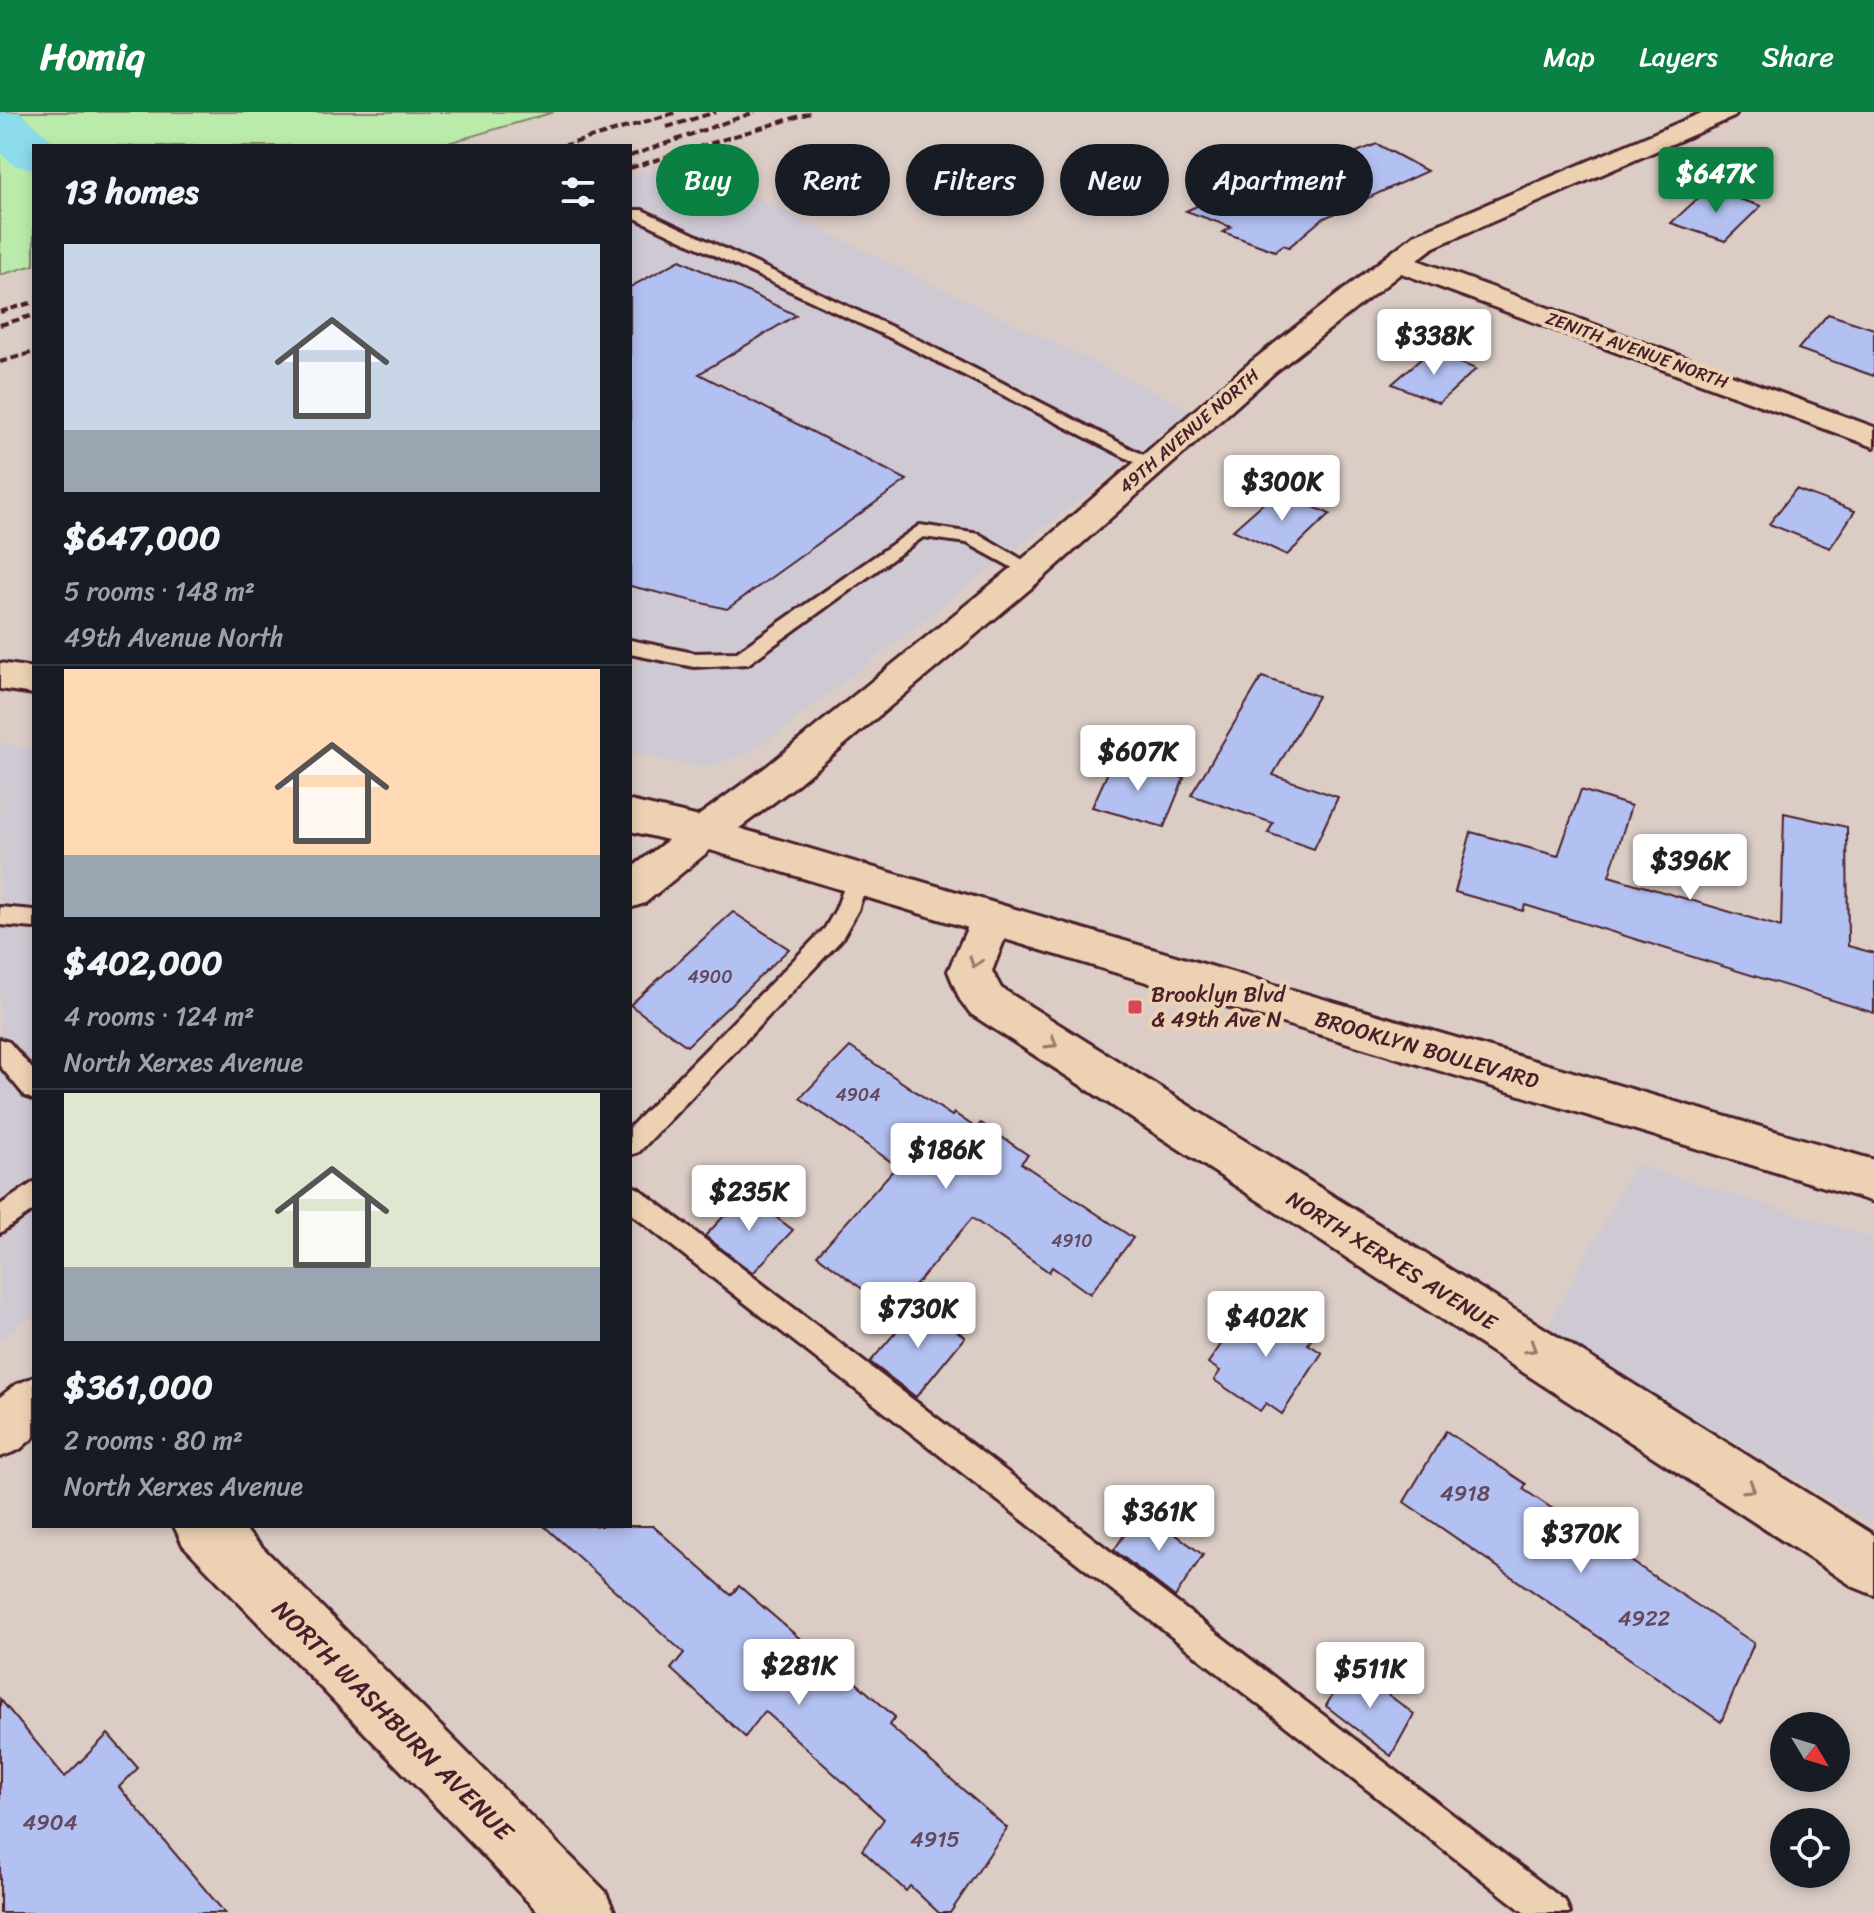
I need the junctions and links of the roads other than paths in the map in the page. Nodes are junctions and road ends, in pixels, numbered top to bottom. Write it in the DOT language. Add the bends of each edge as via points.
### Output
graph roads {
  1 [pos="1725,112"];
  2 [pos="632,214"];
  3 [pos="1400,263"];
  4 [pos="1874,438"];
  5 [pos="1150,463"];
  6 [pos="1031,570"];
  7 [pos="632,647"];
  8 [pos="0,676"];
  9 [pos="32,681"];
  10 [pos="632,816"];
  11 [pos="704,833"];
  12 [pos="857,880"];
  13 [pos="632,890"];
  14 [pos="0,916"];
  15 [pos="32,919"];
  16 [pos="991,920"];
  17 [pos="0,1049"];
  18 [pos="32,1087"];
  19 [pos="632,1142"];
  20 [pos="1874,1181"];
  21 [pos="32,1196"];
  22 [pos="632,1199"];
  23 [pos="0,1221"];
  24 [pos="32,1405"];
  25 [pos="0,1431"];
  26 [pos="204,1528"];
  27 [pos="1874,1567"];
  28 [pos="583,1913"];
  29 [pos="1553,1913"];
  1 -- 3 [label="street, 49TH AVENUE NORTH" via="1424,241"];
  2 -- 5 [label="lane" via="905,339"];
  3 -- 4 [label="street, ZENITH AVENUE NORTH"];
  3 -- 5 [label="street, 49TH AVENUE NORTH" via="1263,367"];
  5 -- 6 [label="street, 49TH AVENUE NORTH"];
  6 -- 7 [label="lane" via="972,538 920,531 741,659 694,660"];
  6 -- 11 [label="street, 49TH AVENUE NORTH"];
  8 -- 9 [label="street"];
  10 -- 11 [label="street, BROOKLYN BOULEVARD"];
  11 -- 12 [label="street, BROOKLYN BOULEVARD"];
  11 -- 13 [label="street, 49TH AVENUE NORTH"];
  12 -- 16 [label="street, BROOKLYN BOULEVARD"];
  12 -- 19 [label="lane" via="833,934"];
  14 -- 15 [label="lane"];
  16 -- 20 [label="street, BROOKLYN BOULEVARD"];
  16 -- 27 [label="street, NORTH XERXES AVENUE, one-way" via="970,971 986,1001"];
  17 -- 18 [label="lane"];
  21 -- 23 [label="lane"];
  22 -- 29 [label="lane"];
  24 -- 25 [label="street"];
  26 -- 28 [label="street, NORTH WASHBURN AVENUE"];
}
